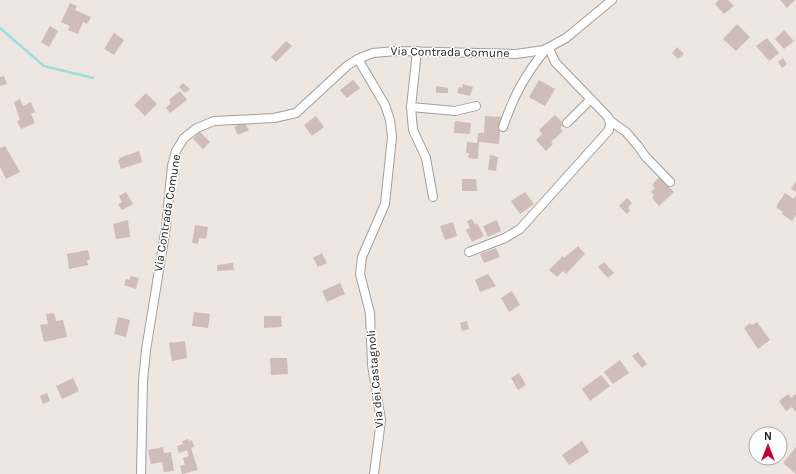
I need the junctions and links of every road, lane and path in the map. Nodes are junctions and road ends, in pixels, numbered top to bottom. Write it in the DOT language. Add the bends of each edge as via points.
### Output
graph roads {
  1 [pos="612,0"];
  2 [pos="548,49"];
  3 [pos="417,51"];
  4 [pos="358,59"];
  5 [pos="590,100"];
  6 [pos="476,106"];
  7 [pos="411,107"];
  8 [pos="609,120"];
  9 [pos="567,123"];
  10 [pos="503,127"];
  11 [pos="670,182"];
  12 [pos="433,197"];
  13 [pos="469,252"];
  14 [pos="141,474"];
  15 [pos="374,474"];
  1 -- 2 [label="street, Via Contrada Comune" via="566,38"];
  2 -- 3 [label="street, Via Contrada Comune" via="516,54"];
  2 -- 5 [label="street" via="555,62"];
  2 -- 10 [label="street" via="522,81"];
  3 -- 4 [label="street, Via Contrada Comune" via="385,51"];
  3 -- 7 [label="street"];
  4 -- 14 [label="street, Via Contrada Comune" via="296,113 274,118 210,122 191,132 178,148 172,170 144,361"];
  4 -- 15 [label="street, Via dei Castagnoli" via="385,105 392,137 385,204 360,267 370,313 372,365 381,420"];
  5 -- 8 [label="street"];
  5 -- 9 [label="street"];
  6 -- 7 [label="street" via="455,111"];
  7 -- 12 [label="street" via="413,130 426,158"];
  8 -- 11 [label="street" via="626,132 646,158"];
  8 -- 13 [label="street" via="608,132 520,229 505,238"];
}
